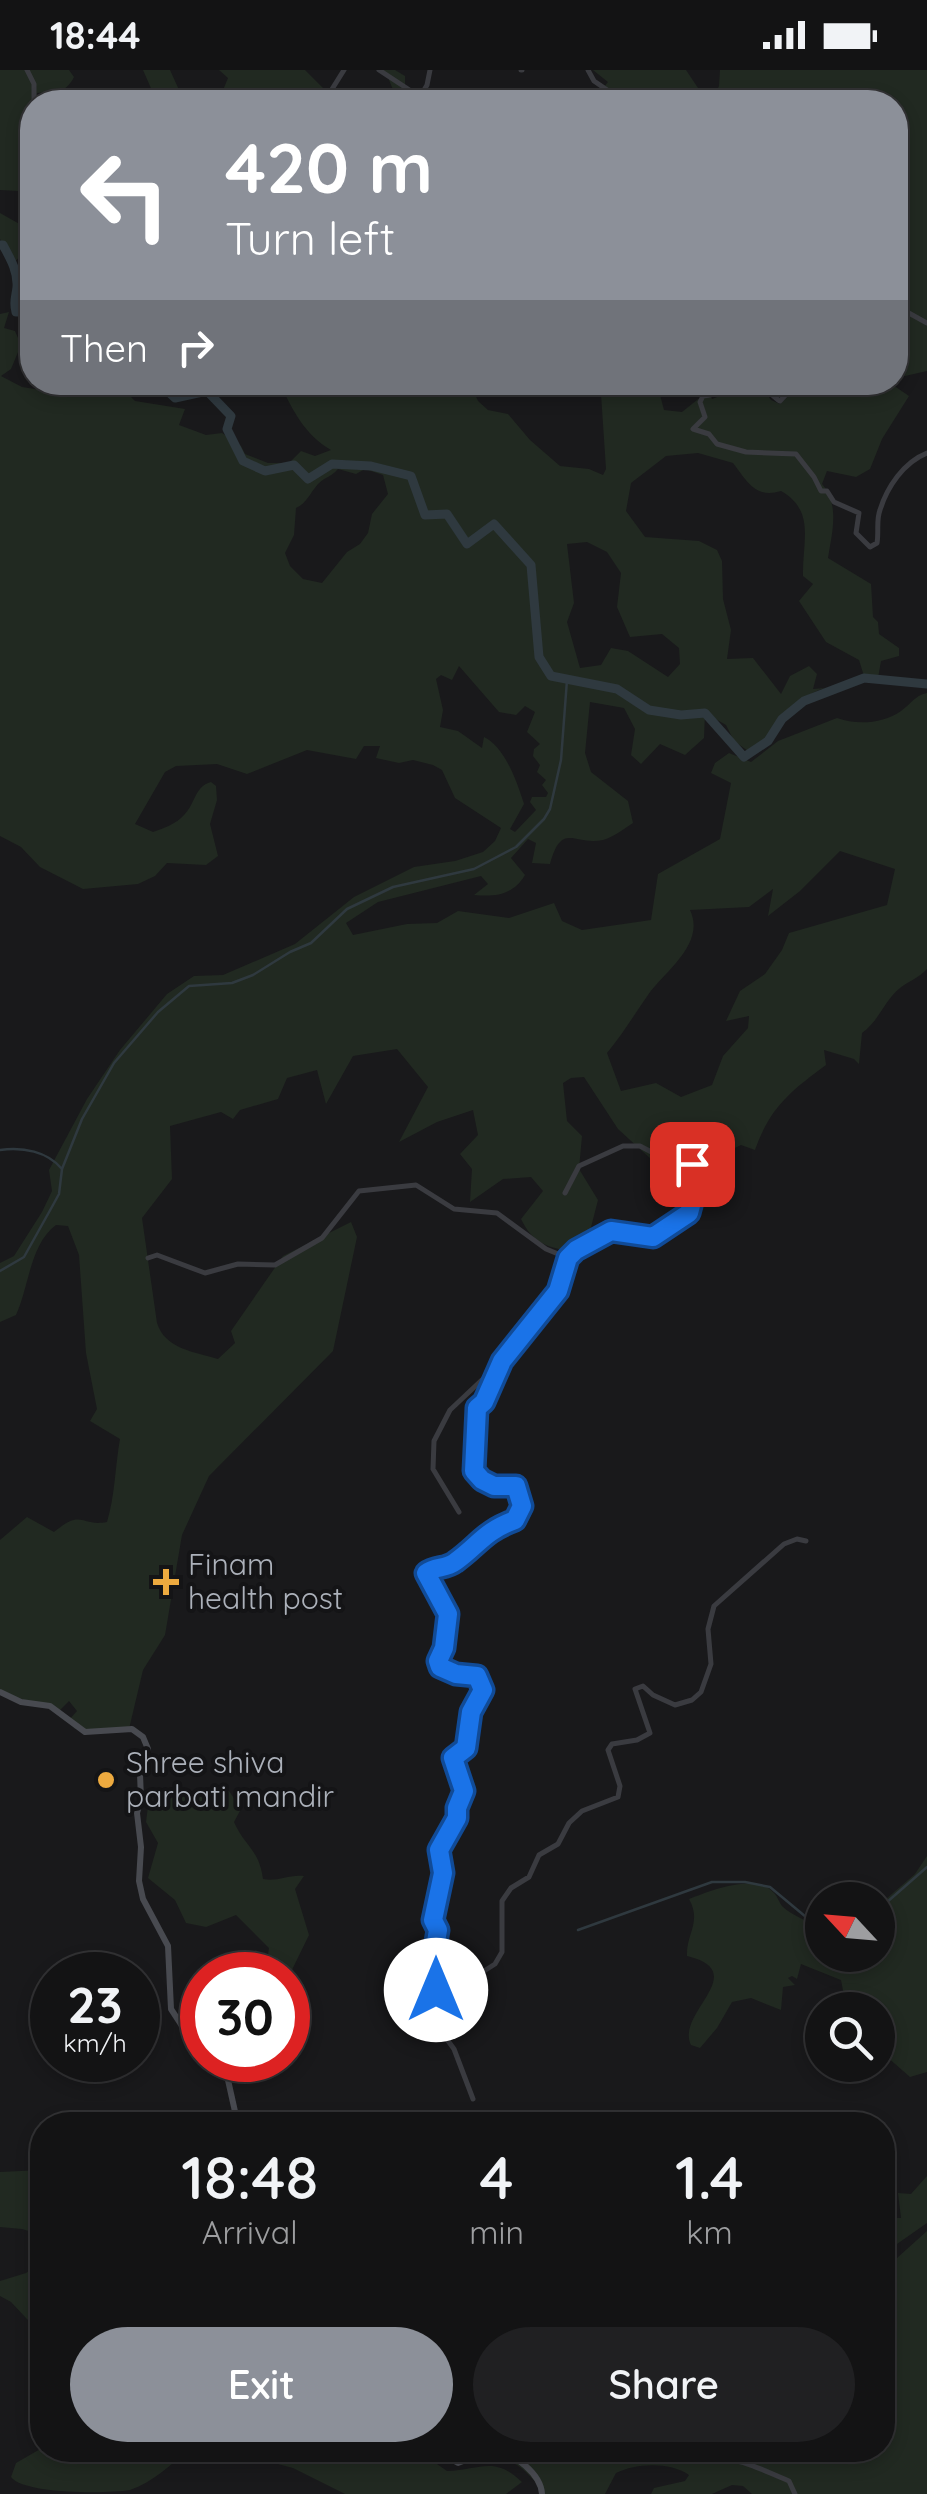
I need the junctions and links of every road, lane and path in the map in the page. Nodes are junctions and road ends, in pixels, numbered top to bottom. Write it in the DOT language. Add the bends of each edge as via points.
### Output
graph roads {
  1 [pos="379,70"];
  2 [pos="588,70"];
  3 [pos="409,90"];
  4 [pos="607,90"];
  5 [pos="717,395"];
  6 [pos="927,453"];
  7 [pos="710,1167"];
  8 [pos="700,1172"];
  9 [pos="565,1193"];
  10 [pos="148,1258"];
  11 [pos="568,1258"];
  12 [pos="502,1361"];
  13 [pos="459,1512"];
  14 [pos="806,1541"];
  15 [pos="0,1692"];
  16 [pos="434,1954"];
  17 [pos="180,2023"];
  18 [pos="228,2082"];
  19 [pos="472,2099"];
  20 [pos="235,2112"];
  21 [pos="518,2462"];
  22 [pos="736,2462"];
  23 [pos="542,2494"];
  24 [pos="794,2494"];
  1 -- 3 [label="street"];
  2 -- 4 [label="street"];
  5 -- 6 [label="street" via="703,396 704,417 692,429 746,452 796,454 821,491 859,513 856,532 870,547 878,543 878,514 896,477"];
  7 -- 8 [label="street"];
  8 -- 9 [label="street" via="640,1146 623,1146 579,1166"];
  8 -- 11 [label="street" via="689,1213 653,1237 611,1231"];
  10 -- 11 [label="street" via="205,1274 238,1264 275,1265 322,1238 359,1191 411,1185 454,1209 497,1213"];
  11 -- 12 [label="street" via="558,1291"];
  12 -- 13 [label="street" via="450,1410 434,1441 433,1469"];
  12 -- 16 [label="street" via="477,1408 474,1471 494,1486 516,1486 522,1506 515,1520 492,1529 452,1566 426,1573 448,1614 440,1667 477,1676 483,1690 471,1712 466,1748 453,1758 464,1791 439,1850 443,1873"];
  14 -- 16 [label="street" via="784,1544 714,1606 711,1664 692,1700 675,1705 643,1686 635,1689 650,1733 608,1750 618,1797 582,1811 502,1901 502,1952 460,1988 474,2008 436,1990"];
  15 -- 17 [label="main road" via="50,1706 85,1732 132,1729 144,1737 139,1882 168,1946 171,2009"];
  16 -- 19 [label="street" via="407,1985 432,2006"];
  18 -- 20 [label="main road"];
  21 -- 23 [label="main road" via="536,2477"];
  22 -- 24 [label="street" via="788,2481"];
}
